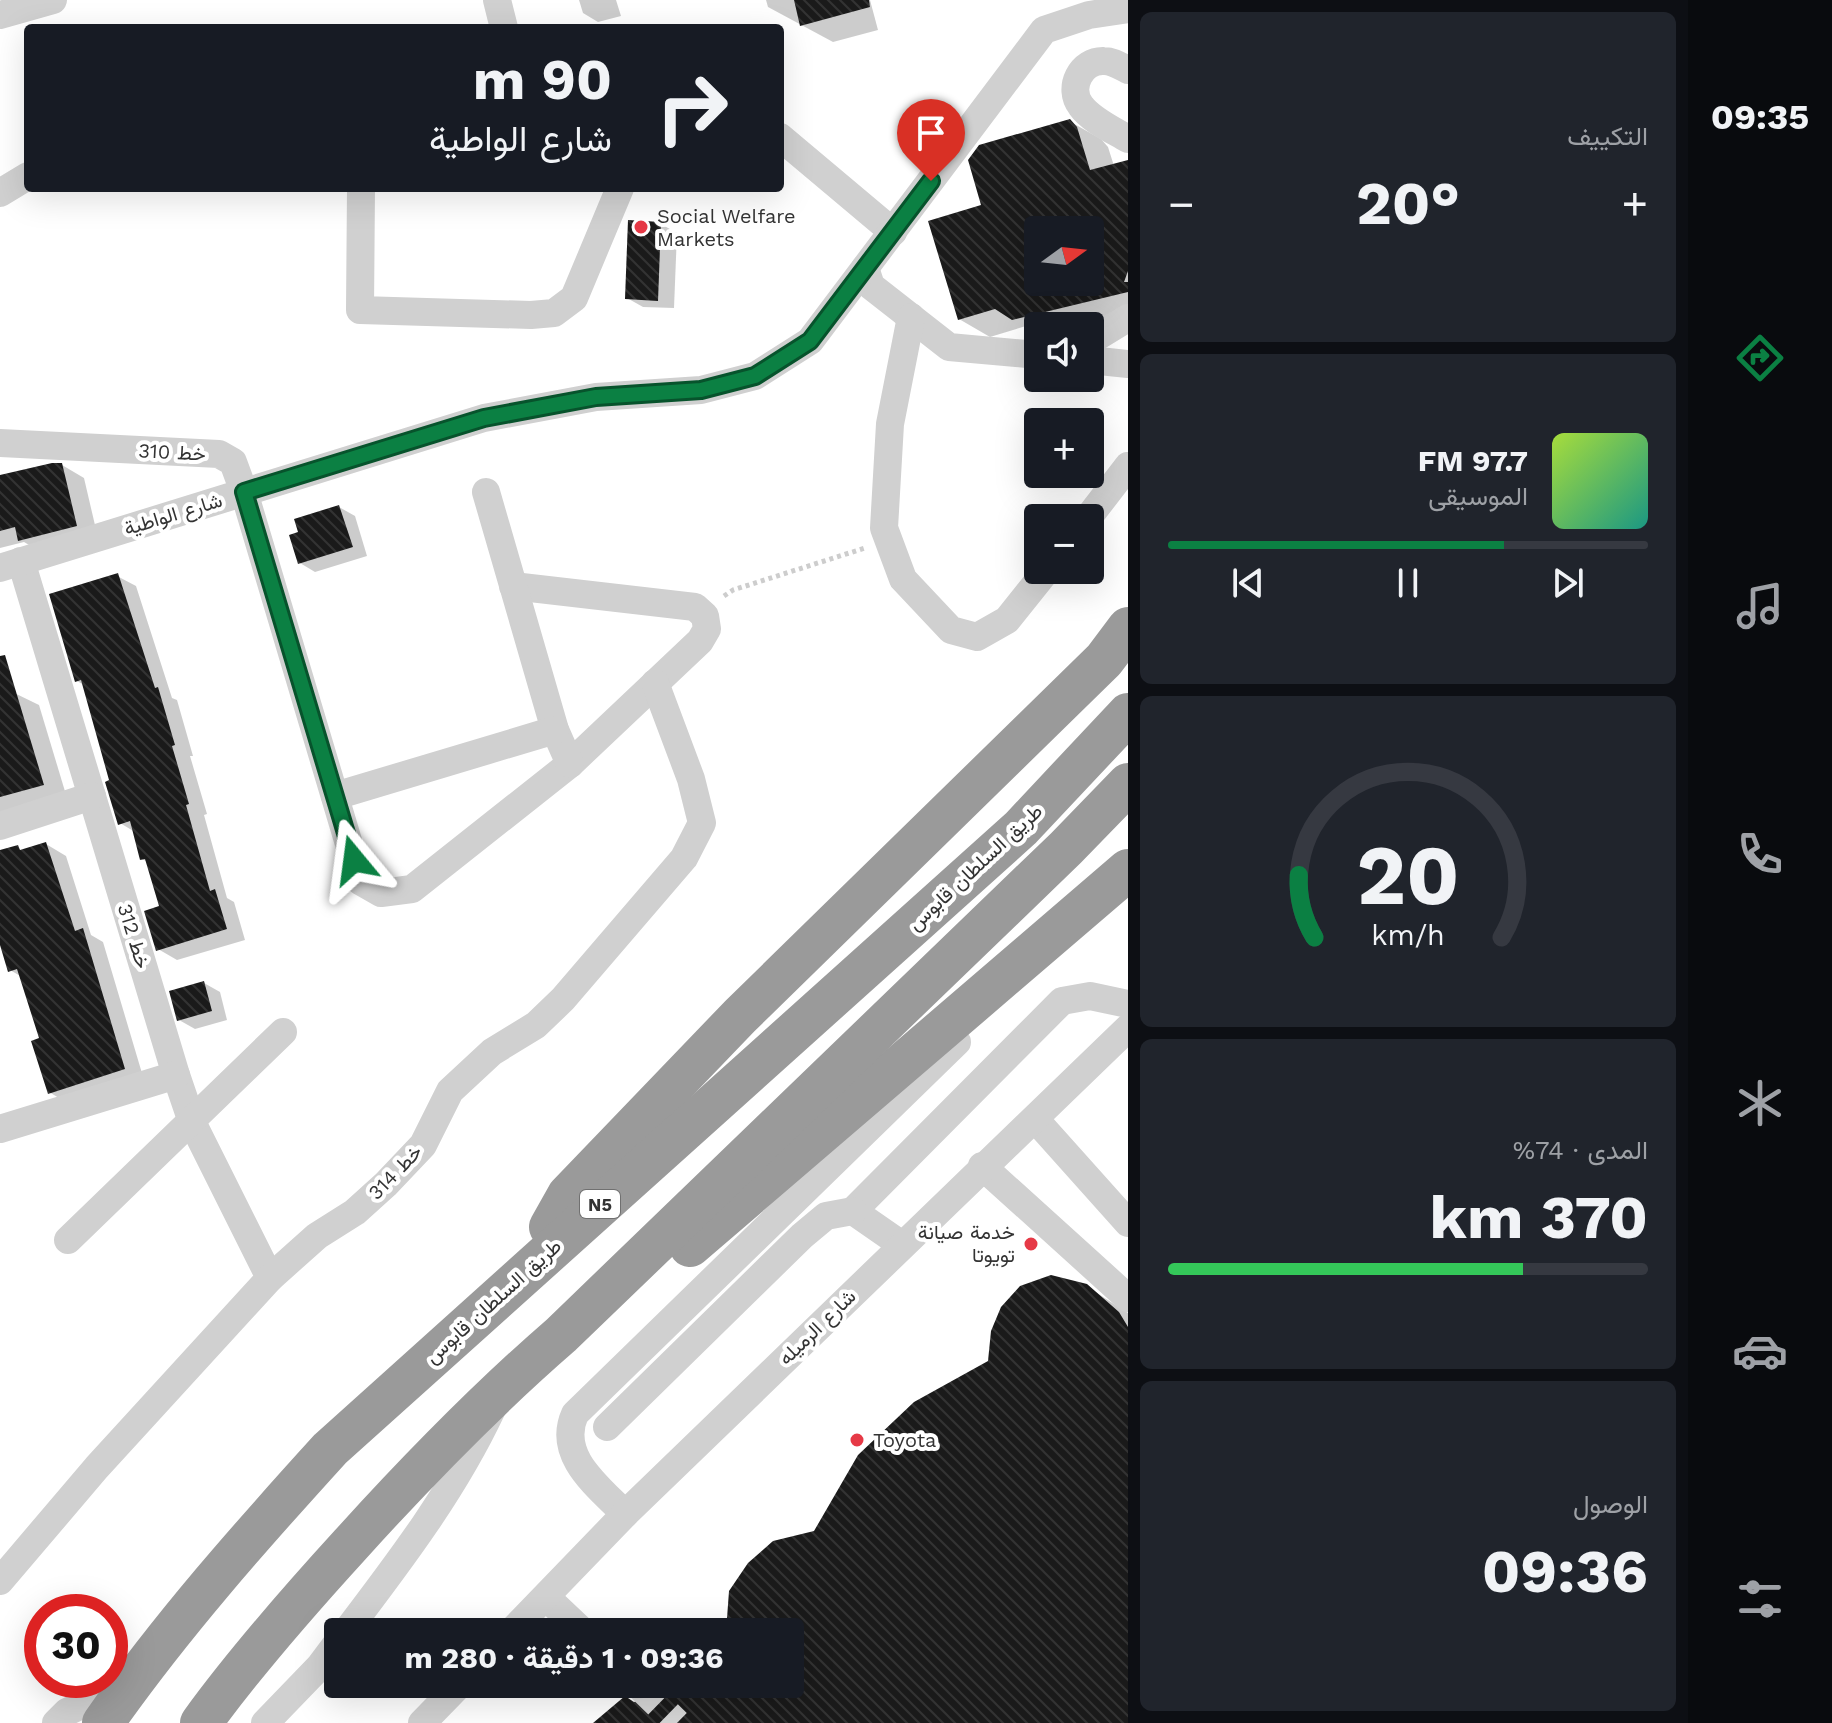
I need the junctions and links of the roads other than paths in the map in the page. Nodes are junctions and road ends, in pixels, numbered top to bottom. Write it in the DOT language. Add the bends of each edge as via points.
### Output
graph roads {
  1 [pos="497,0"];
  2 [pos="43,1"];
  3 [pos="1128,9"];
  4 [pos="0,15"];
  5 [pos="503,24"];
  6 [pos="1128,70"];
  7 [pos="1128,139"];
  8 [pos="784,140"];
  9 [pos="24,178"];
  10 [pos="361,192"];
  11 [pos="618,192"];
  12 [pos="0,193"];
  13 [pos="893,232"];
  14 [pos="863,280"];
  15 [pos="911,317"];
  16 [pos="1128,318"];
  17 [pos="1104,333"];
  18 [pos="1024,354"];
  19 [pos="1104,361"];
  20 [pos="1128,364"];
  21 [pos="0,443"];
  22 [pos="1128,466"];
  23 [pos="244,492"];
  24 [pos="486,492"];
  25 [pos="1099,504"];
  26 [pos="10,564"];
  27 [pos="1036,584"];
  28 [pos="513,586"];
  29 [pos="1128,628"];
  30 [pos="655,683"];
  31 [pos="1128,714"];
  32 [pos="555,730"];
  33 [pos="570,764"];
  34 [pos="1128,784"];
  35 [pos="92,796"];
  36 [pos="335,796"];
  37 [pos="0,826"];
  38 [pos="1116,882"];
  39 [pos="1128,1004"];
  40 [pos="1128,1028"];
  41 [pos="283,1032"];
  42 [pos="176,1075"];
  43 [pos="1035,1119"];
  44 [pos="192,1122"];
  45 [pos="0,1129"];
  46 [pos="982,1166"];
  47 [pos="853,1211"];
  48 [pos="1128,1223"];
  49 [pos="68,1240"];
  50 [pos="902,1245"];
  51 [pos="522,1274"];
  52 [pos="270,1278"];
  53 [pos="1128,1298"];
  54 [pos="561,1335"];
  55 [pos="503,1385"];
  56 [pos="607,1427"];
  57 [pos="625,1514"];
  58 [pos="0,1581"];
  59 [pos="546,1597"];
  60 [pos="357,1618"];
  61 [pos="525,1618"];
  62 [pos="568,1618"];
  63 [pos="324,1661"];
  64 [pos="132,1681"];
  65 [pos="446,1698"];
  66 [pos="56,1723"];
  67 [pos="103,1723"];
  68 [pos="201,1723"];
  69 [pos="265,1723"];
  70 [pos="422,1723"];
  1 -- 5 [label="street"];
  2 -- 4 [label="street"];
  3 -- 13 [label="street, شارع الواطية" via="1044,30"];
  6 -- 7 [label="street" via="1113,62 1095,62 1080,72 1075,89 1087,112"];
  8 -- 13 [label="street"];
  9 -- 12 [label="street"];
  10 -- 11 [label="street" via="360,310 531,315 554,313 574,298"];
  13 -- 14 [label="street, شارع الواطية"];
  14 -- 15 [label="street"];
  14 -- 23 [label="street, شارع الواطية" via="810,341 755,376 701,390 596,397 484,418"];
  15 -- 18 [label="street" via="949,347"];
  15 -- 27 [label="street" via="890,424 884,528 903,579 951,630 977,637 1007,620"];
  16 -- 17 [label="street"];
  19 -- 20 [label="street"];
  21 -- 23 [label="street, خط 310" via="219,454 233,462"];
  22 -- 25 [label="street"];
  23 -- 26 [label="street, شارع الواطية"];
  23 -- 36 [label="street, خط 310"];
  24 -- 28 [label="street"];
  26 -- 35 [label="street, خط 312"];
  28 -- 30 [label="street" via="701,610 707,622 700,641"];
  28 -- 32 [label="street"];
  29 -- 51 [label="highway" via="1104,660 740,1016 568,1195"];
  30 -- 33 [label="street"];
  30 -- 52 [label="street, خط 314" via="702,823 684,858 563,999 450,1091 423,1145 386,1184"];
  31 -- 51 [label="highway, طريق السلطان قابوس / N5" via="1021,828"];
  32 -- 33 [label="street"];
  32 -- 36 [label="street"];
  33 -- 36 [label="street, خط 310" via="412,889 381,893 360,881"];
  34 -- 54 [label="highway"];
  35 -- 37 [label="street"];
  35 -- 42 [label="street, خط 312"];
  38 -- 54 [label="highway" via="619,1305"];
  38 -- 57 [label="street" via="1080,926 575,1414 569,1426 574,1459"];
  39 -- 47 [label="street" via="1090,996 1062,1001"];
  40 -- 43 [label="street, شارع الرميله"];
  41 -- 44 [label="street"];
  42 -- 44 [label="street, خط 312"];
  42 -- 45 [label="street"];
  43 -- 46 [label="street, شارع الرميله"];
  43 -- 48 [label="street"];
  44 -- 49 [label="street"];
  44 -- 52 [label="street, خط 312"];
  46 -- 50 [label="street, شارع الرميله"];
  46 -- 53 [label="street"];
  47 -- 50 [label="street"];
  47 -- 56 [label="street" via="826,1216 802,1236"];
  50 -- 57 [label="street, شارع الرميله"];
  51 -- 64 [label="highway, طريق السلطان قابوس / N5" via="330,1449 237,1551"];
  52 -- 58 [label="street, خط 314"];
  54 -- 55 [label="highway"];
  55 -- 60 [label="street" via="477,1441 411,1547"];
  55 -- 68 [label="highway" via="296,1604"];
  57 -- 59 [label="street, شارع الرميله"];
  59 -- 61 [label="street, شارع الرميله"];
  59 -- 62 [label="street"];
  63 -- 69 [label="street"];
  64 -- 66 [label="street" via="67,1712"];
  64 -- 67 [label="highway, طريق السلطان قابوس / N5"];
  65 -- 70 [label="street"];
}
